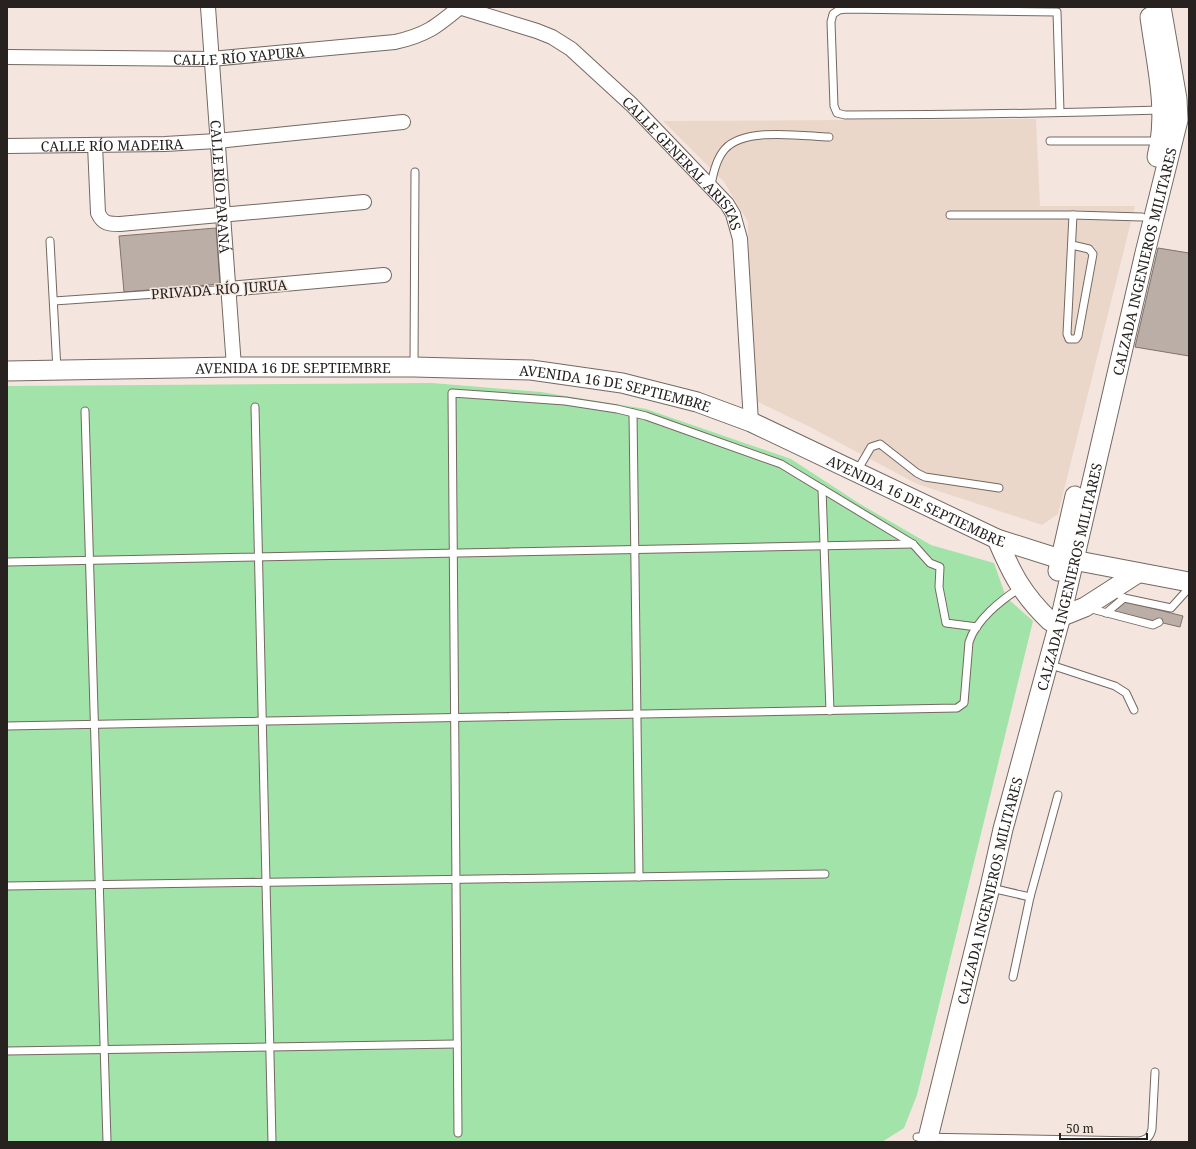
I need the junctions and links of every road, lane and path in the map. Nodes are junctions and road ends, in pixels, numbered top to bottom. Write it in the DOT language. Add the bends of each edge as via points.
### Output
graph roads {
  1 [pos="208,7"];
  2 [pos="460,7"];
  3 [pos="1149,7"];
  4 [pos="1161,7"];
  5 [pos="7,57"];
  6 [pos="211,59"];
  7 [pos="1163,110"];
  8 [pos="1060,112"];
  9 [pos="403,122"];
  10 [pos="829,137"];
  11 [pos="217,141"];
  12 [pos="1050,141"];
  13 [pos="1161,141"];
  14 [pos="95,145"];
  15 [pos="7,146"];
  16 [pos="415,172"];
  17 [pos="710,186"];
  18 [pos="364,202"];
  19 [pos="224,215"];
  20 [pos="950,215"];
  21 [pos="1073,215"];
  22 [pos="1142,217"];
  23 [pos="50,241"];
  24 [pos="1072,245"];
  25 [pos="384,275"];
  26 [pos="229,289"];
  27 [pos="54,301"];
  28 [pos="234,367"];
  29 [pos="414,367"];
  30 [pos="57,370"];
  31 [pos="7,371"];
  32 [pos="254,407"];
  33 [pos="85,411"];
  34 [pos="633,414"];
  35 [pos="751,422"];
  36 [pos="856,473"];
  37 [pos="999,488"];
  38 [pos="822,489"];
  39 [pos="997,539"];
  40 [pos="913,544"];
  41 [pos="825,546"];
  42 [pos="635,550"];
  43 [pos="453,554"];
  44 [pos="258,557"];
  45 [pos="1067,560"];
  46 [pos="90,561"];
  47 [pos="7,562"];
  48 [pos="1138,573"];
  49 [pos="1189,582"];
  50 [pos="1020,588"];
  51 [pos="1189,588"];
  52 [pos="1119,594"];
  53 [pos="1085,607"];
  54 [pos="1106,614"];
  55 [pos="1055,618"];
  56 [pos="1159,622"];
  57 [pos="977,627"];
  58 [pos="1043,662"];
  59 [pos="1134,710"];
  60 [pos="830,711"];
  61 [pos="637,714"];
  62 [pos="454,718"];
  63 [pos="262,721"];
  64 [pos="95,724"];
  65 [pos="7,726"];
  66 [pos="1058,795"];
  67 [pos="826,874"];
  68 [pos="639,876"];
  69 [pos="456,879"];
  70 [pos="266,882"];
  71 [pos="99,885"];
  72 [pos="7,886"];
  73 [pos="986,886"];
  74 [pos="1030,897"];
  75 [pos="1013,977"];
  76 [pos="457,1044"];
  77 [pos="270,1047"];
  78 [pos="104,1050"];
  79 [pos="7,1051"];
  80 [pos="1155,1072"];
  81 [pos="458,1133"];
  82 [pos="922,1140"];
  83 [pos="107,1142"];
  84 [pos="272,1142"];
  1 -- 6 [label="street, CALLE RÍO PARANÁ"];
  2 -- 6 [label="street, CALLE RÍO YAPURA" via="424,34 395,42"];
  2 -- 17 [label="street, CALLE GENERAL ARISTAS" via="538,31 571,49 632,105"];
  3 -- 7 [label="main road, CALZADA INGENIEROS MILITARES"];
  4 -- 45 [label="main road, CALZADA INGENIEROS MILITARES" via="1177,99 1178,120"];
  5 -- 6 [label="street, CALLE RÍO YAPURA"];
  6 -- 11 [label="street, CALLE RÍO PARANÁ"];
  7 -- 8 [label="lane"];
  7 -- 13 [label="main road, CALZADA INGENIEROS MILITARES"];
  8 -- 8 [label="lane" via="1057,12 847,9 833,14 831,22 834,106 838,113 894,115"];
  9 -- 11 [label="street, CALLE RÍO MADEIRA"];
  10 -- 17 [label="lane" via="770,134 738,140 726,148 717,160"];
  11 -- 14 [label="street, CALLE RÍO MADEIRA"];
  11 -- 19 [label="street, CALLE RÍO PARANÁ"];
  12 -- 13 [label="lane"];
  13 -- 22 [label="main road, CALZADA INGENIEROS MILITARES"];
  14 -- 15 [label="street, CALLE RÍO MADEIRA"];
  14 -- 19 [label="street" via="98,213 101,220 108,224"];
  16 -- 29 [label="lane"];
  17 -- 35 [label="street, CALLE GENERAL ARISTAS" via="733,214 739,233"];
  18 -- 19 [label="street"];
  19 -- 26 [label="street, CALLE RÍO PARANÁ"];
  20 -- 21 [label="lane"];
  21 -- 22 [label="lane"];
  21 -- 24 [label="lane"];
  22 -- 45 [label="main road, CALZADA INGENIEROS MILITARES"];
  23 -- 27 [label="lane"];
  24 -- 24 [label="lane" via="1090,249 1093,254 1076,339 1069,339 1066,334"];
  25 -- 26 [label="street, PRIVADA RÍO JURUA"];
  26 -- 27 [label="lane, PRIVADA RÍO JURUA"];
  26 -- 28 [label="street, CALLE RÍO PARANÁ"];
  27 -- 30 [label="lane"];
  28 -- 29 [label="main road, AVENIDA 16 DE SEPTIEMBRE"];
  28 -- 30 [label="main road, AVENIDA 16 DE SEPTIEMBRE"];
  29 -- 35 [label="main road, AVENIDA 16 DE SEPTIEMBRE" via="531,370 622,382 697,402"];
  30 -- 31 [label="main road, AVENIDA 16 DE SEPTIEMBRE"];
  32 -- 44 [label="lane"];
  33 -- 46 [label="lane"];
  34 -- 38 [label="lane" via="646,416 781,464"];
  34 -- 42 [label="lane"];
  34 -- 43 [label="lane" via="565,401 452,393"];
  35 -- 36 [label="main road, AVENIDA 16 DE SEPTIEMBRE"];
  36 -- 37 [label="lane" via="871,447 880,444 916,473 925,477"];
  36 -- 39 [label="main road, AVENIDA 16 DE SEPTIEMBRE"];
  38 -- 40 [label="lane"];
  38 -- 41 [label="lane"];
  39 -- 45 [label="main road, AVENIDA 16 DE SEPTIEMBRE"];
  39 -- 50 [label="main road"];
  40 -- 41 [label="lane"];
  40 -- 57 [label="lane" via="930,563 940,567 939,587 946,623"];
  41 -- 42 [label="lane"];
  41 -- 60 [label="lane"];
  42 -- 43 [label="lane"];
  42 -- 61 [label="lane"];
  43 -- 44 [label="lane"];
  43 -- 62 [label="lane"];
  44 -- 46 [label="lane"];
  44 -- 63 [label="lane"];
  45 -- 48 [label="main road, AVENIDA 16 DE SEPTIEMBRE"];
  45 -- 55 [label="main road, CALZADA INGENIEROS MILITARES"];
  46 -- 47 [label="lane"];
  46 -- 64 [label="lane"];
  48 -- 49 [label="main road, AVENIDA 16 DE SEPTIEMBRE"];
  48 -- 52 [label="main road"];
  50 -- 55 [label="main road" via="1031,603"];
  50 -- 57 [label="lane" via="1006,597"];
  51 -- 52 [label="lane" via="1170,610"];
  52 -- 53 [label="main road"];
  52 -- 54 [label="lane"];
  53 -- 54 [label="lane"];
  53 -- 55 [label="main road"];
  54 -- 56 [label="lane" via="1153,625"];
  55 -- 58 [label="main road, CALZADA INGENIEROS MILITARES"];
  57 -- 60 [label="lane" via="969,642 964,703 961,706"];
  58 -- 59 [label="lane" via="1115,686 1126,694"];
  58 -- 73 [label="main road, CALZADA INGENIEROS MILITARES"];
  60 -- 61 [label="lane"];
  61 -- 62 [label="lane"];
  61 -- 68 [label="lane"];
  62 -- 63 [label="lane"];
  62 -- 69 [label="lane"];
  63 -- 64 [label="lane"];
  63 -- 70 [label="lane"];
  64 -- 65 [label="lane"];
  64 -- 71 [label="lane"];
  66 -- 74 [label="lane"];
  67 -- 68 [label="lane"];
  68 -- 69 [label="lane"];
  69 -- 70 [label="lane"];
  69 -- 76 [label="lane"];
  70 -- 71 [label="lane"];
  70 -- 77 [label="lane"];
  71 -- 72 [label="lane"];
  71 -- 78 [label="lane"];
  73 -- 74 [label="lane"];
  73 -- 82 [label="main road, CALZADA INGENIEROS MILITARES" via="924,1121"];
  74 -- 75 [label="lane"];
  76 -- 77 [label="lane"];
  76 -- 81 [label="lane"];
  77 -- 78 [label="lane"];
  77 -- 84 [label="lane"];
  78 -- 79 [label="lane"];
  78 -- 83 [label="lane"];
  80 -- 82 [label="lane" via="1152,1129 1146,1140"];
}
